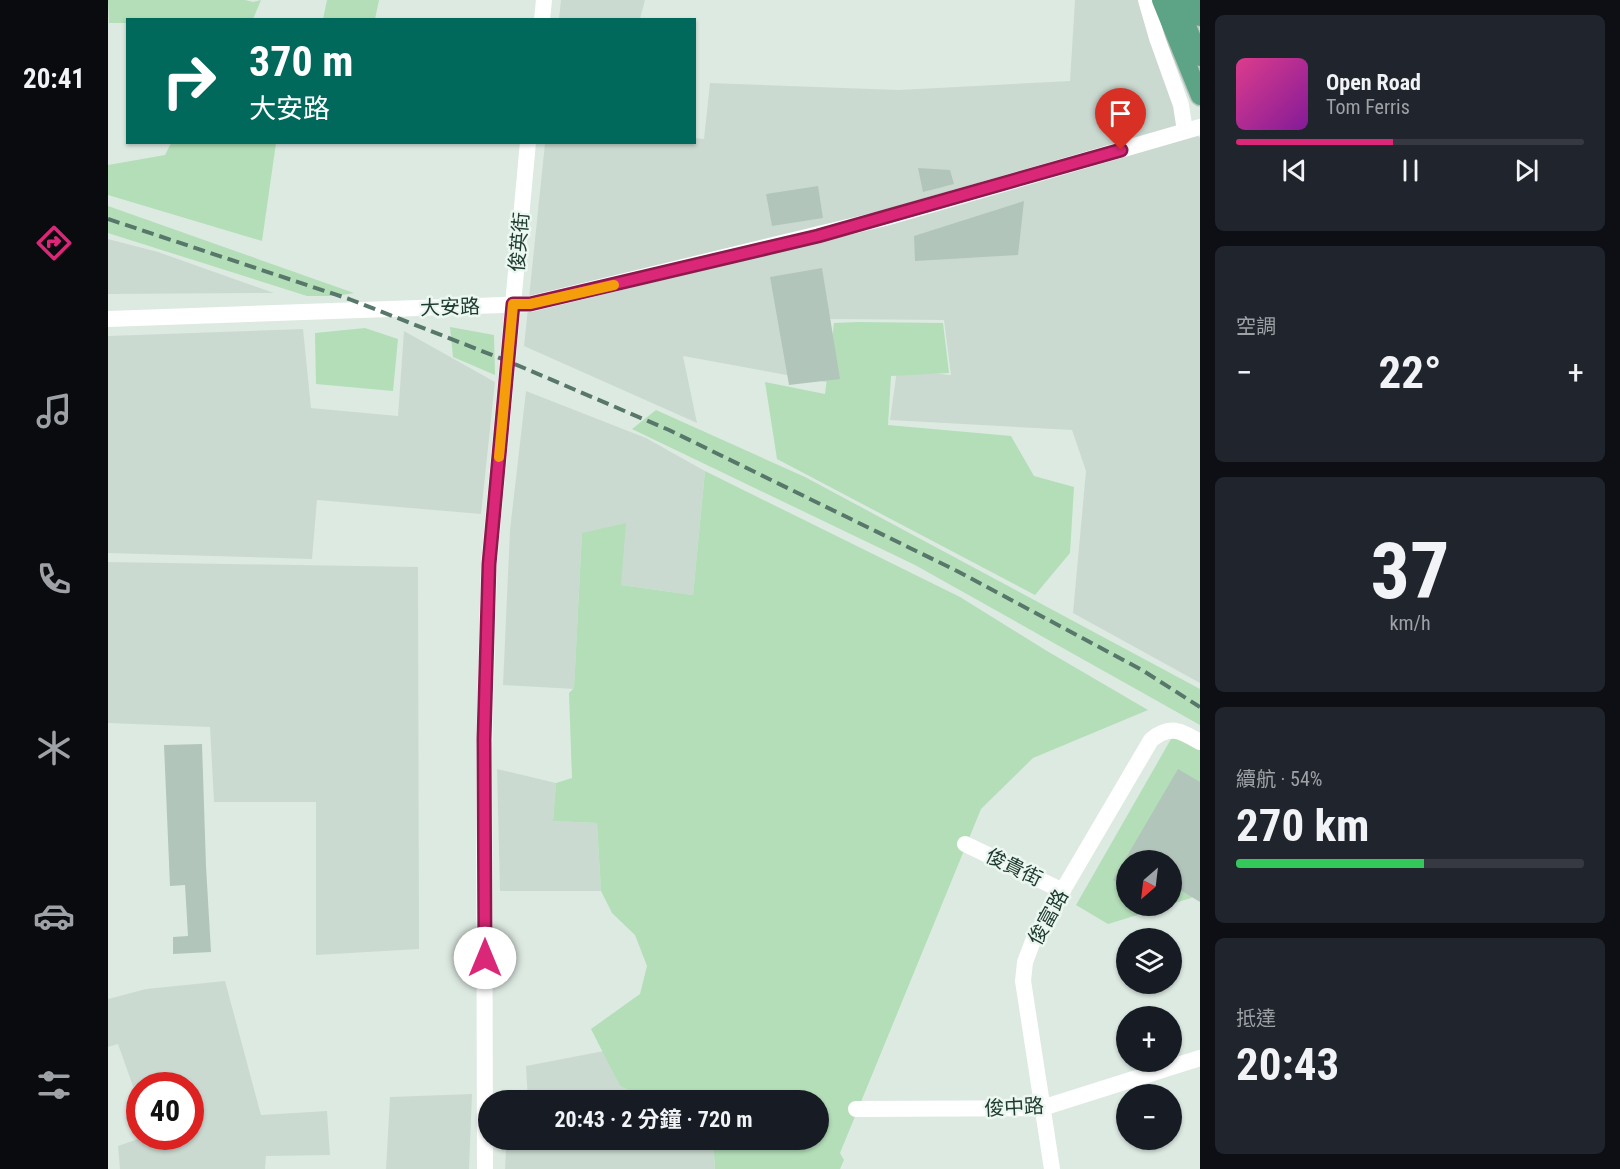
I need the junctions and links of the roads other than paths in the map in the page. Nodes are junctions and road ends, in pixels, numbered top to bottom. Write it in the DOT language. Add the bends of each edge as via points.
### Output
graph roads {
  1 [pos="544,0"];
  2 [pos="1146,0"];
  3 [pos="1153,0"];
  4 [pos="1161,0"];
  5 [pos="1176,0"];
  6 [pos="1193,0"];
  7 [pos="1200,17"];
  8 [pos="542,18"];
  9 [pos="1182,51"];
  10 [pos="1200,57"];
  11 [pos="1200,96"];
  12 [pos="1192,129"];
  13 [pos="528,144"];
  14 [pos="513,304"];
  15 [pos="108,319"];
  16 [pos="1200,742"];
  17 [pos="966,844"];
  18 [pos="1063,891"];
  19 [pos="1200,1058"];
  20 [pos="1042,1108"];
  21 [pos="856,1109"];
  22 [pos="485,1169"];
  23 [pos="1052,1169"];
  1 -- 8 [label="street"];
  2 -- 12 [label="street" via="1156,38"];
  3 -- 9 [label="street"];
  4 -- 9 [label="main road"];
  5 -- 10 [label="main road"];
  6 -- 7 [label="main road"];
  9 -- 11 [label="main road"];
  12 -- 14 [label="street, 大安路" via="818,236 530,304"];
  13 -- 14 [label="street, 俊英街"];
  14 -- 15 [label="street, 大安路"];
  14 -- 22 [label="street, 俊英街" via="489,564 486,643"];
  16 -- 18 [label="street, 俊富路" via="1174,730 1161,732 1151,740"];
  17 -- 18 [label="street, 俊貴街"];
  18 -- 20 [label="street, 俊富路" via="1033,941 1023,981"];
  19 -- 20 [label="street, 俊中路"];
  20 -- 21 [label="street, 俊中路"];
  20 -- 23 [label="street, 俊富路"];
}
